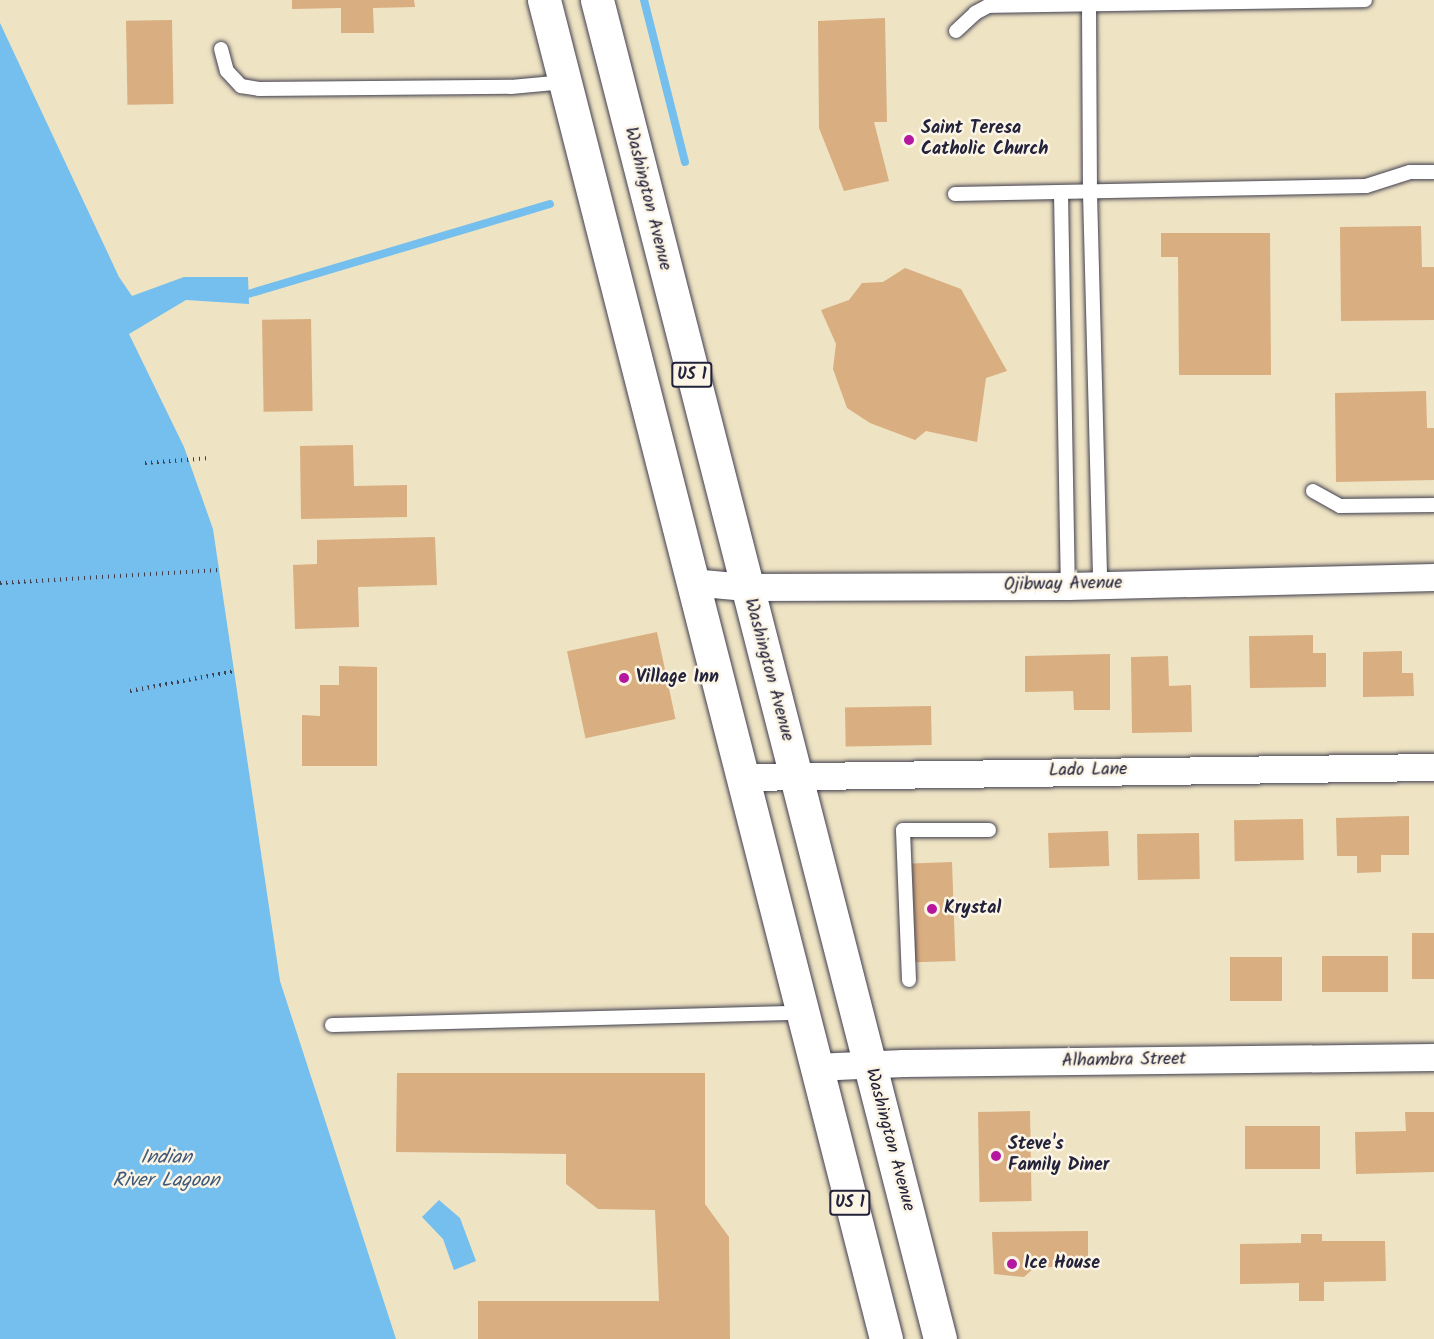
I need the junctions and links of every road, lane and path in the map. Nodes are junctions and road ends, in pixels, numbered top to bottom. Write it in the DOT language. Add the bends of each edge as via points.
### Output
graph roads {
  1 [pos="544,0"];
  2 [pos="597,0"];
  3 [pos="1365,0"];
  4 [pos="1089,4"];
  5 [pos="956,31"];
  6 [pos="221,49"];
  7 [pos="565,81"];
  8 [pos="1434,172"];
  9 [pos="1062,193"];
  10 [pos="1090,193"];
  11 [pos="955,194"];
  12 [pos="210,458"];
  13 [pos="145,463"];
  14 [pos="1313,490"];
  15 [pos="1434,505"];
  16 [pos="219,570"];
  17 [pos="1434,577"];
  18 [pos="691,582"];
  19 [pos="0,583"];
  20 [pos="1100,584"];
  21 [pos="746,586"];
  22 [pos="1068,586"];
  23 [pos="235,671"];
  24 [pos="130,691"];
  25 [pos="1434,767"];
  26 [pos="795,775"];
  27 [pos="742,777"];
  28 [pos="989,830"];
  29 [pos="909,980"];
  30 [pos="801,1012"];
  31 [pos="332,1025"];
  32 [pos="1434,1057"];
  33 [pos="869,1064"];
  34 [pos="815,1067"];
  35 [pos="886,1339"];
  36 [pos="940,1339"];
  1 -- 7 [label="main road, US 1"];
  2 -- 21 [label="main road, Washington Avenue / US 1"];
  3 -- 4 [label="lane"];
  4 -- 5 [label="lane" via="988,6"];
  4 -- 10 [label="lane"];
  6 -- 7 [label="lane" via="227,71 241,86 258,89 511,87"];
  7 -- 18 [label="main road, US 1"];
  8 -- 10 [label="lane" via="1410,172 1366,186"];
  9 -- 10 [label="lane"];
  9 -- 11 [label="lane"];
  9 -- 22 [label="lane"];
  10 -- 20 [label="lane"];
  12 -- 13 [label="path"];
  14 -- 15 [label="lane" via="1340,506"];
  16 -- 19 [label="path"];
  17 -- 20 [label="street, Ojibway Avenue"];
  18 -- 21 [label="street, Ojibway Avenue"];
  18 -- 27 [label="main road, US 1"];
  20 -- 22 [label="street, Ojibway Avenue"];
  21 -- 22 [label="street, Ojibway Avenue"];
  21 -- 26 [label="main road, Washington Avenue / US 1"];
  23 -- 24 [label="path"];
  25 -- 26 [label="street, Lado Lane"];
  26 -- 27 [label="street, Lado Lane"];
  26 -- 33 [label="main road, Washington Avenue / US 1"];
  27 -- 30 [label="main road, US 1"];
  28 -- 29 [label="lane" via="903,830"];
  30 -- 31 [label="lane"];
  30 -- 34 [label="main road, US 1"];
  32 -- 33 [label="street, Alhambra Street"];
  33 -- 34 [label="street, Alhambra Street"];
  33 -- 36 [label="main road, Washington Avenue / US 1"];
  34 -- 35 [label="main road, US 1"];
}
